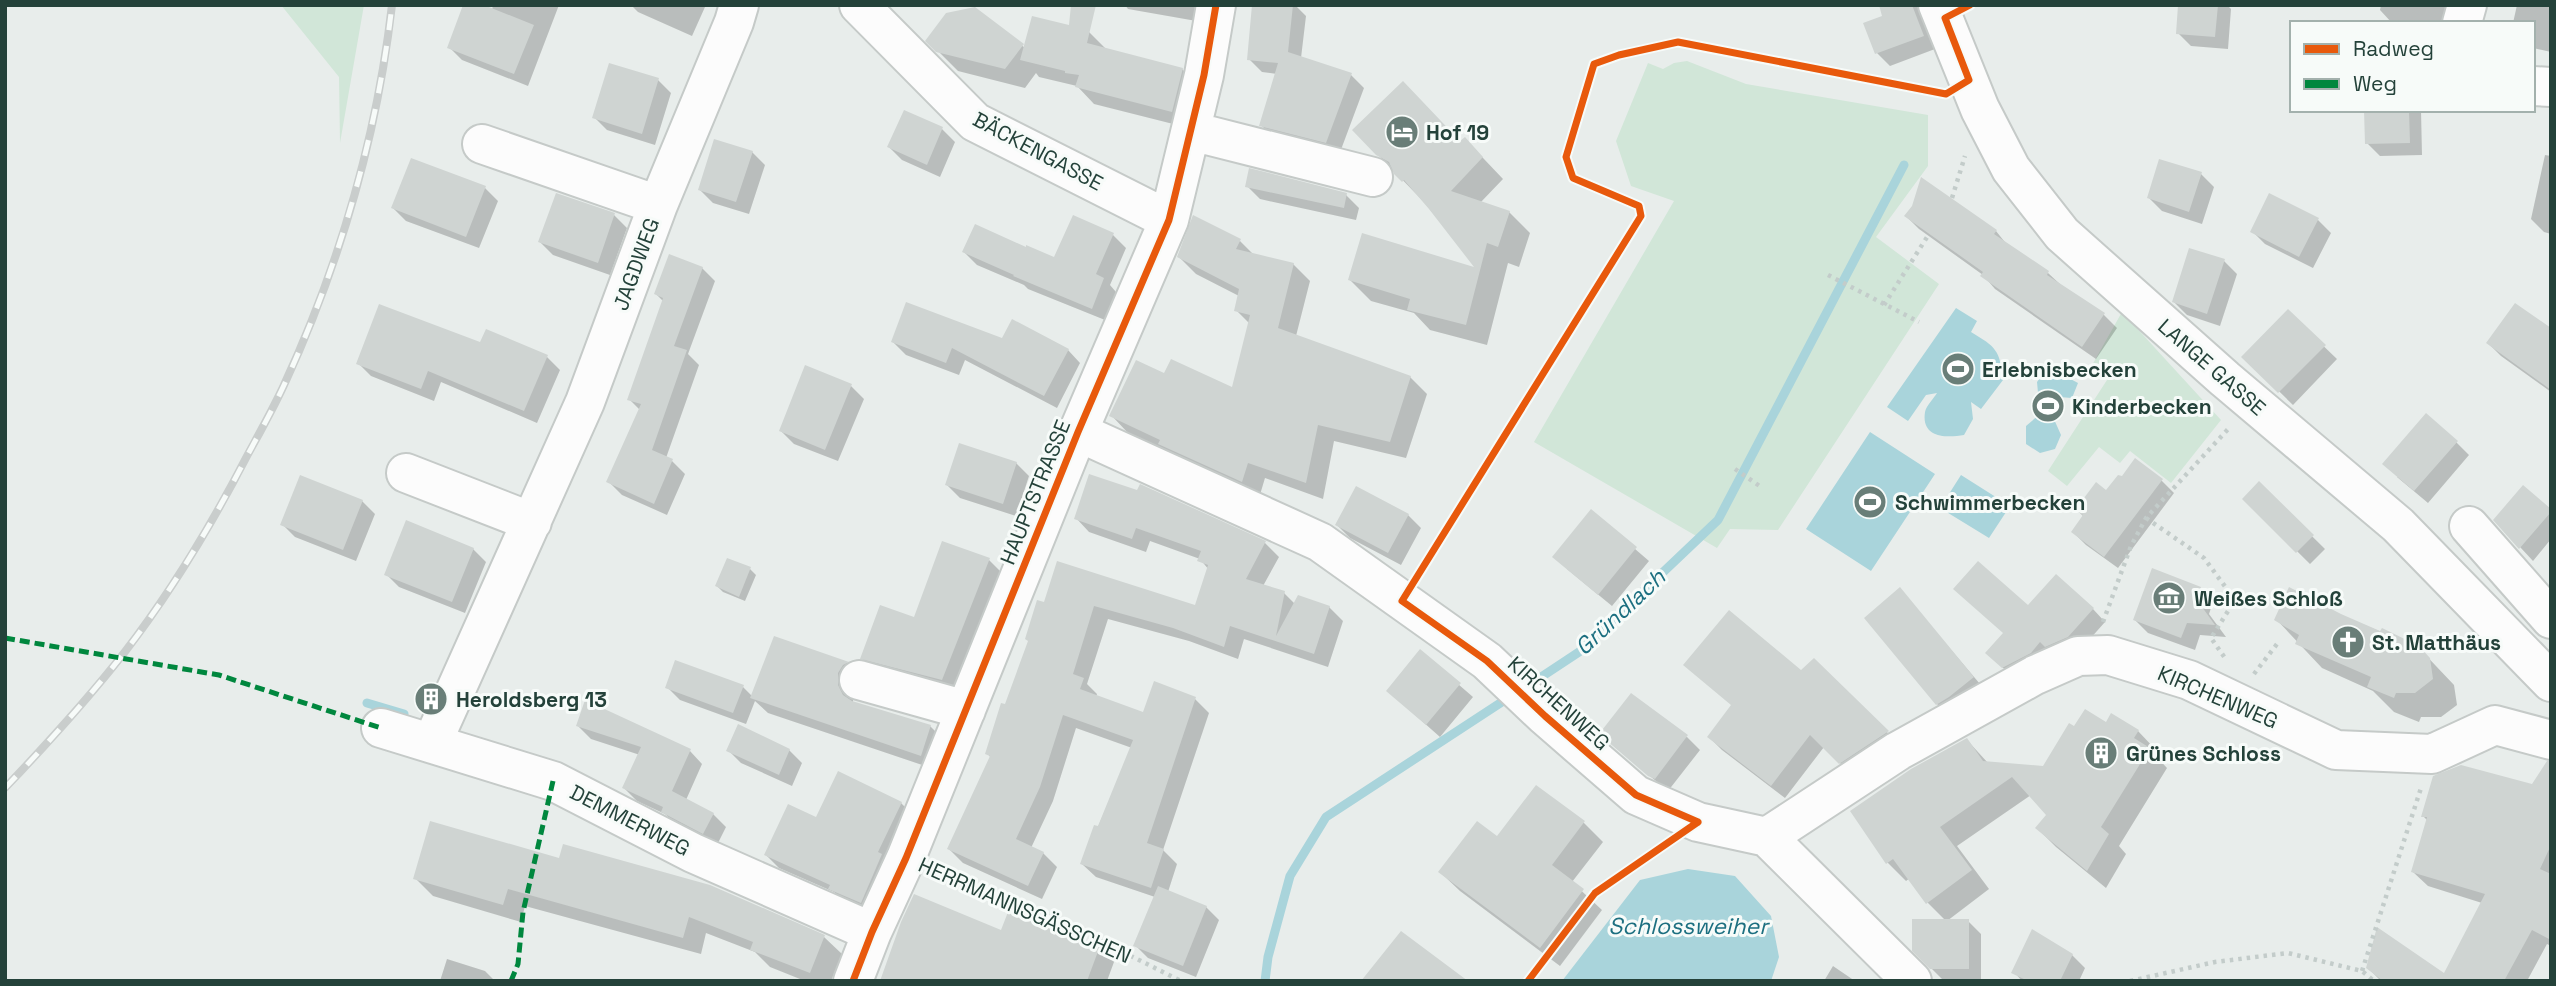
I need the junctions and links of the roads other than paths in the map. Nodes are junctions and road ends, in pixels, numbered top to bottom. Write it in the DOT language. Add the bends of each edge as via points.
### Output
graph roads {
  1 [pos="739,5"];
  2 [pos="859,5"];
  3 [pos="1216,5"];
  4 [pos="1951,10"];
  5 [pos="1191,131"];
  6 [pos="482,144"];
  7 [pos="1373,177"];
  8 [pos="658,205"];
  9 [pos="1169,220"];
  10 [pos="1078,432"];
  11 [pos="407,472"];
  12 [pos="532,522"];
  13 [pos="2469,526"];
  14 [pos="2551,619"];
  15 [pos="859,680"];
  16 [pos="2551,682"];
  17 [pos="966,710"];
  18 [pos="381,728"];
  19 [pos="2551,740"];
  20 [pos="432,743"];
  21 [pos="1767,838"];
  22 [pos="872,932"];
  23 [pos="853,981"];
  24 [pos="1912,981"];
  1 -- 8 [label="street, JAGDWEG"];
  2 -- 9 [label="street, BÄCKENGASSE" via="975,122"];
  3 -- 5 [label="street, HAUPTSTRASSE"];
  4 -- 16 [label="street, LANGE GASSE" via="1980,108 2011,169 2062,234 2398,525"];
  5 -- 7 [label="street"];
  5 -- 9 [label="street, HAUPTSTRASSE"];
  6 -- 8 [label="street"];
  8 -- 12 [label="street, JAGDWEG" via="585,402"];
  9 -- 10 [label="street, HAUPTSTRASSE"];
  10 -- 17 [label="street, HAUPTSTRASSE"];
  10 -- 21 [label="street, KIRCHENWEG" via="1320,542 1488,661 1636,795 1698,822"];
  11 -- 12 [label="street"];
  12 -- 20 [label="street, JAGDWEG"];
  13 -- 14 [label="street"];
  15 -- 17 [label="street"];
  17 -- 22 [label="street, HAUPTSTRASSE"];
  18 -- 20 [label="street, DEMMERWEG"];
  19 -- 21 [label="street, KIRCHENWEG" via="2495,725 2432,754 2336,750 2189,680 2108,655 2078,656 1898,751"];
  20 -- 22 [label="street, DEMMERWEG" via="553,781 693,853"];
  21 -- 24 [label="street"];
  22 -- 23 [label="street, HAUPTSTRASSE"];
}
